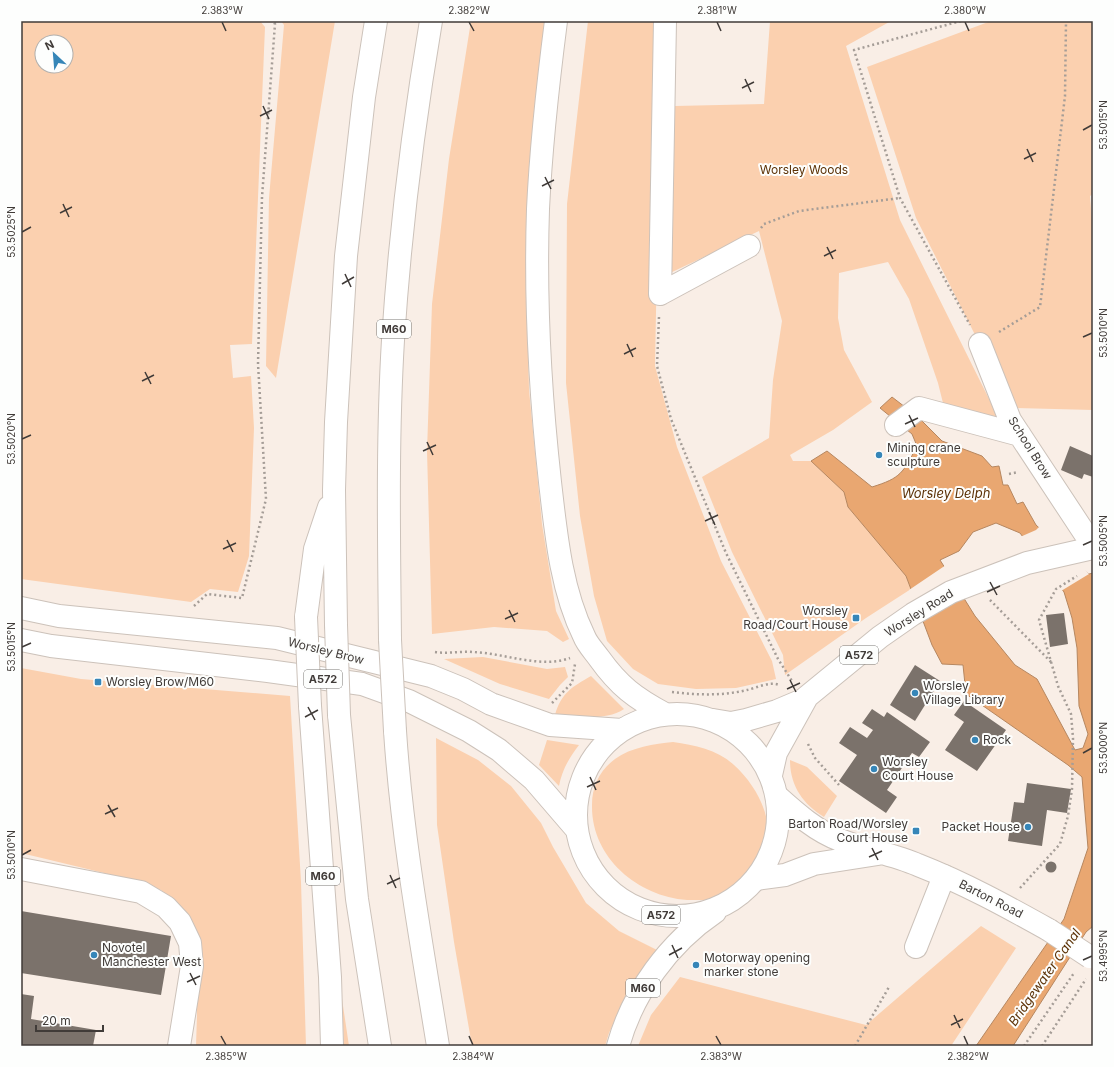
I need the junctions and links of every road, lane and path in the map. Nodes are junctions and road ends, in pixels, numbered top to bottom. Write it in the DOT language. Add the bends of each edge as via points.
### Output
graph roads {
  1 [pos="273,21"];
  2 [pos="376,21"];
  3 [pos="432,21"];
  4 [pos="556,21"];
  5 [pos="666,21"];
  6 [pos="961,21"];
  7 [pos="1066,21"];
  8 [pos="900,198"];
  9 [pos="749,246"];
  10 [pos="660,294"];
  11 [pos="980,344"];
  12 [pos="896,425"];
  13 [pos="1020,435"];
  14 [pos="334,490"];
  15 [pos="1093,547"];
  16 [pos="1082,573"];
  17 [pos="988,598"];
  18 [pos="194,606"];
  19 [pos="21,608"];
  20 [pos="21,640"];
  21 [pos="575,663"];
  22 [pos="1051,663"];
  23 [pos="665,689"];
  24 [pos="807,697"];
  25 [pos="548,706"];
  26 [pos="665,714"];
  27 [pos="713,720"];
  28 [pos="622,730"];
  29 [pos="808,740"];
  30 [pos="771,774"];
  31 [pos="839,785"];
  32 [pos="778,797"];
  33 [pos="577,830"];
  34 [pos="883,853"];
  35 [pos="21,869"];
  36 [pos="944,876"];
  37 [pos="756,879"];
  38 [pos="1021,886"];
  39 [pos="734,899"];
  40 [pos="916,947"];
  41 [pos="1088,964"];
  42 [pos="889,987"];
  43 [pos="179,1046"];
  44 [pos="332,1046"];
  45 [pos="380,1046"];
  46 [pos="438,1046"];
  47 [pos="618,1046"];
  48 [pos="855,1046"];
  49 [pos="1024,1046"];
  50 [pos="1042,1046"];
  1 -- 18 [label="path" via="274,56 262,197 258,356 266,499 242,598 206,594"];
  2 -- 14 [label="main road, M60" via="363,104 346,256"];
  3 -- 46 [label="main road, M60, bridge" via="410,162 400,254 393,341 389,491 390,640 399,789 412,888"];
  4 -- 26 [label="main road" via="546,94 537,264 544,412 553,509 568,595 585,639 622,686"];
  5 -- 10 [label="main road"];
  6 -- 8 [label="path" via="854,50"];
  7 -- 11 [label="path" via="1065,96 1040,307"];
  8 -- 9 [label="path" via="799,211 764,224"];
  8 -- 11 [label="path"];
  9 -- 10 [label="main road"];
  10 -- 24 [label="path" via="657,366 671,419 726,554 782,666"];
  11 -- 13 [label="main road, School Brow" via="1010,420"];
  12 -- 13 [label="main road" via="919,408"];
  13 -- 15 [label="main road, School Brow"];
  14 -- 44 [label="main road, M60, bridge" via="315,549 306,617 330,977"];
  14 -- 45 [label="main road, M60, bridge" via="339,715 357,900"];
  15 -- 24 [label="main road, Worsley Road / A572" via="1027,563 958,589 913,614 880,637"];
  16 -- 22 [label="path" via="1056,589 1039,620"];
  17 -- 22 [label="path"];
  19 -- 28 [label="main road, Worsley Brow / A572" via="66,617 277,638 431,676 464,689 491,704 550,725"];
  20 -- 33 [label="main road, Worsley Brow / A572" via="51,646 362,684 409,701 469,731 499,750 534,780"];
  21 -- 25 [label="path" via="572,683"];
  22 -- 38 [label="path" via="1071,714 1072,774 1068,816 1060,844"];
  23 -- 24 [label="path" via="686,694 714,694 775,683"];
  24 -- 27 [label="main road, Worsley Road / A572" via="777,712 746,720 731,723"];
  24 -- 30 [label="main road, Worsley Road / A572" via="776,753"];
  26 -- 27 [label="main road, A572" via="689,714"];
  26 -- 28 [label="main road, A572" via="650,717"];
  27 -- 30 [label="main road, A572" via="728,727 745,740 763,760"];
  28 -- 33 [label="main road, A572" via="600,749 584,774 577,802"];
  29 -- 31 [label="path" via="815,758"];
  30 -- 32 [label="main road, A572"];
  32 -- 34 [label="main road, Barton Road" via="803,819 828,834"];
  32 -- 37 [label="main road, A572" via="776,841"];
  33 -- 39 [label="main road, A572" via="587,863 597,877 608,890 637,908 664,915 687,916 704,913"];
  34 -- 36 [label="main road, Barton Road"];
  34 -- 37 [label="main road, Barton Road" via="814,864 785,875"];
  35 -- 43 [label="main road" via="141,892 166,907 180,922 190,943 192,966"];
  36 -- 40 [label="main road"];
  36 -- 41 [label="main road, Barton Road, bridge" via="990,897 1049,930"];
  37 -- 39 [label="main road, A572"];
  39 -- 47 [label="main road, M60" via="706,918 652,973 631,1011"];
  41 -- 49 [label="path"];
  41 -- 50 [label="path"];
  42 -- 48 [label="path"];
}
